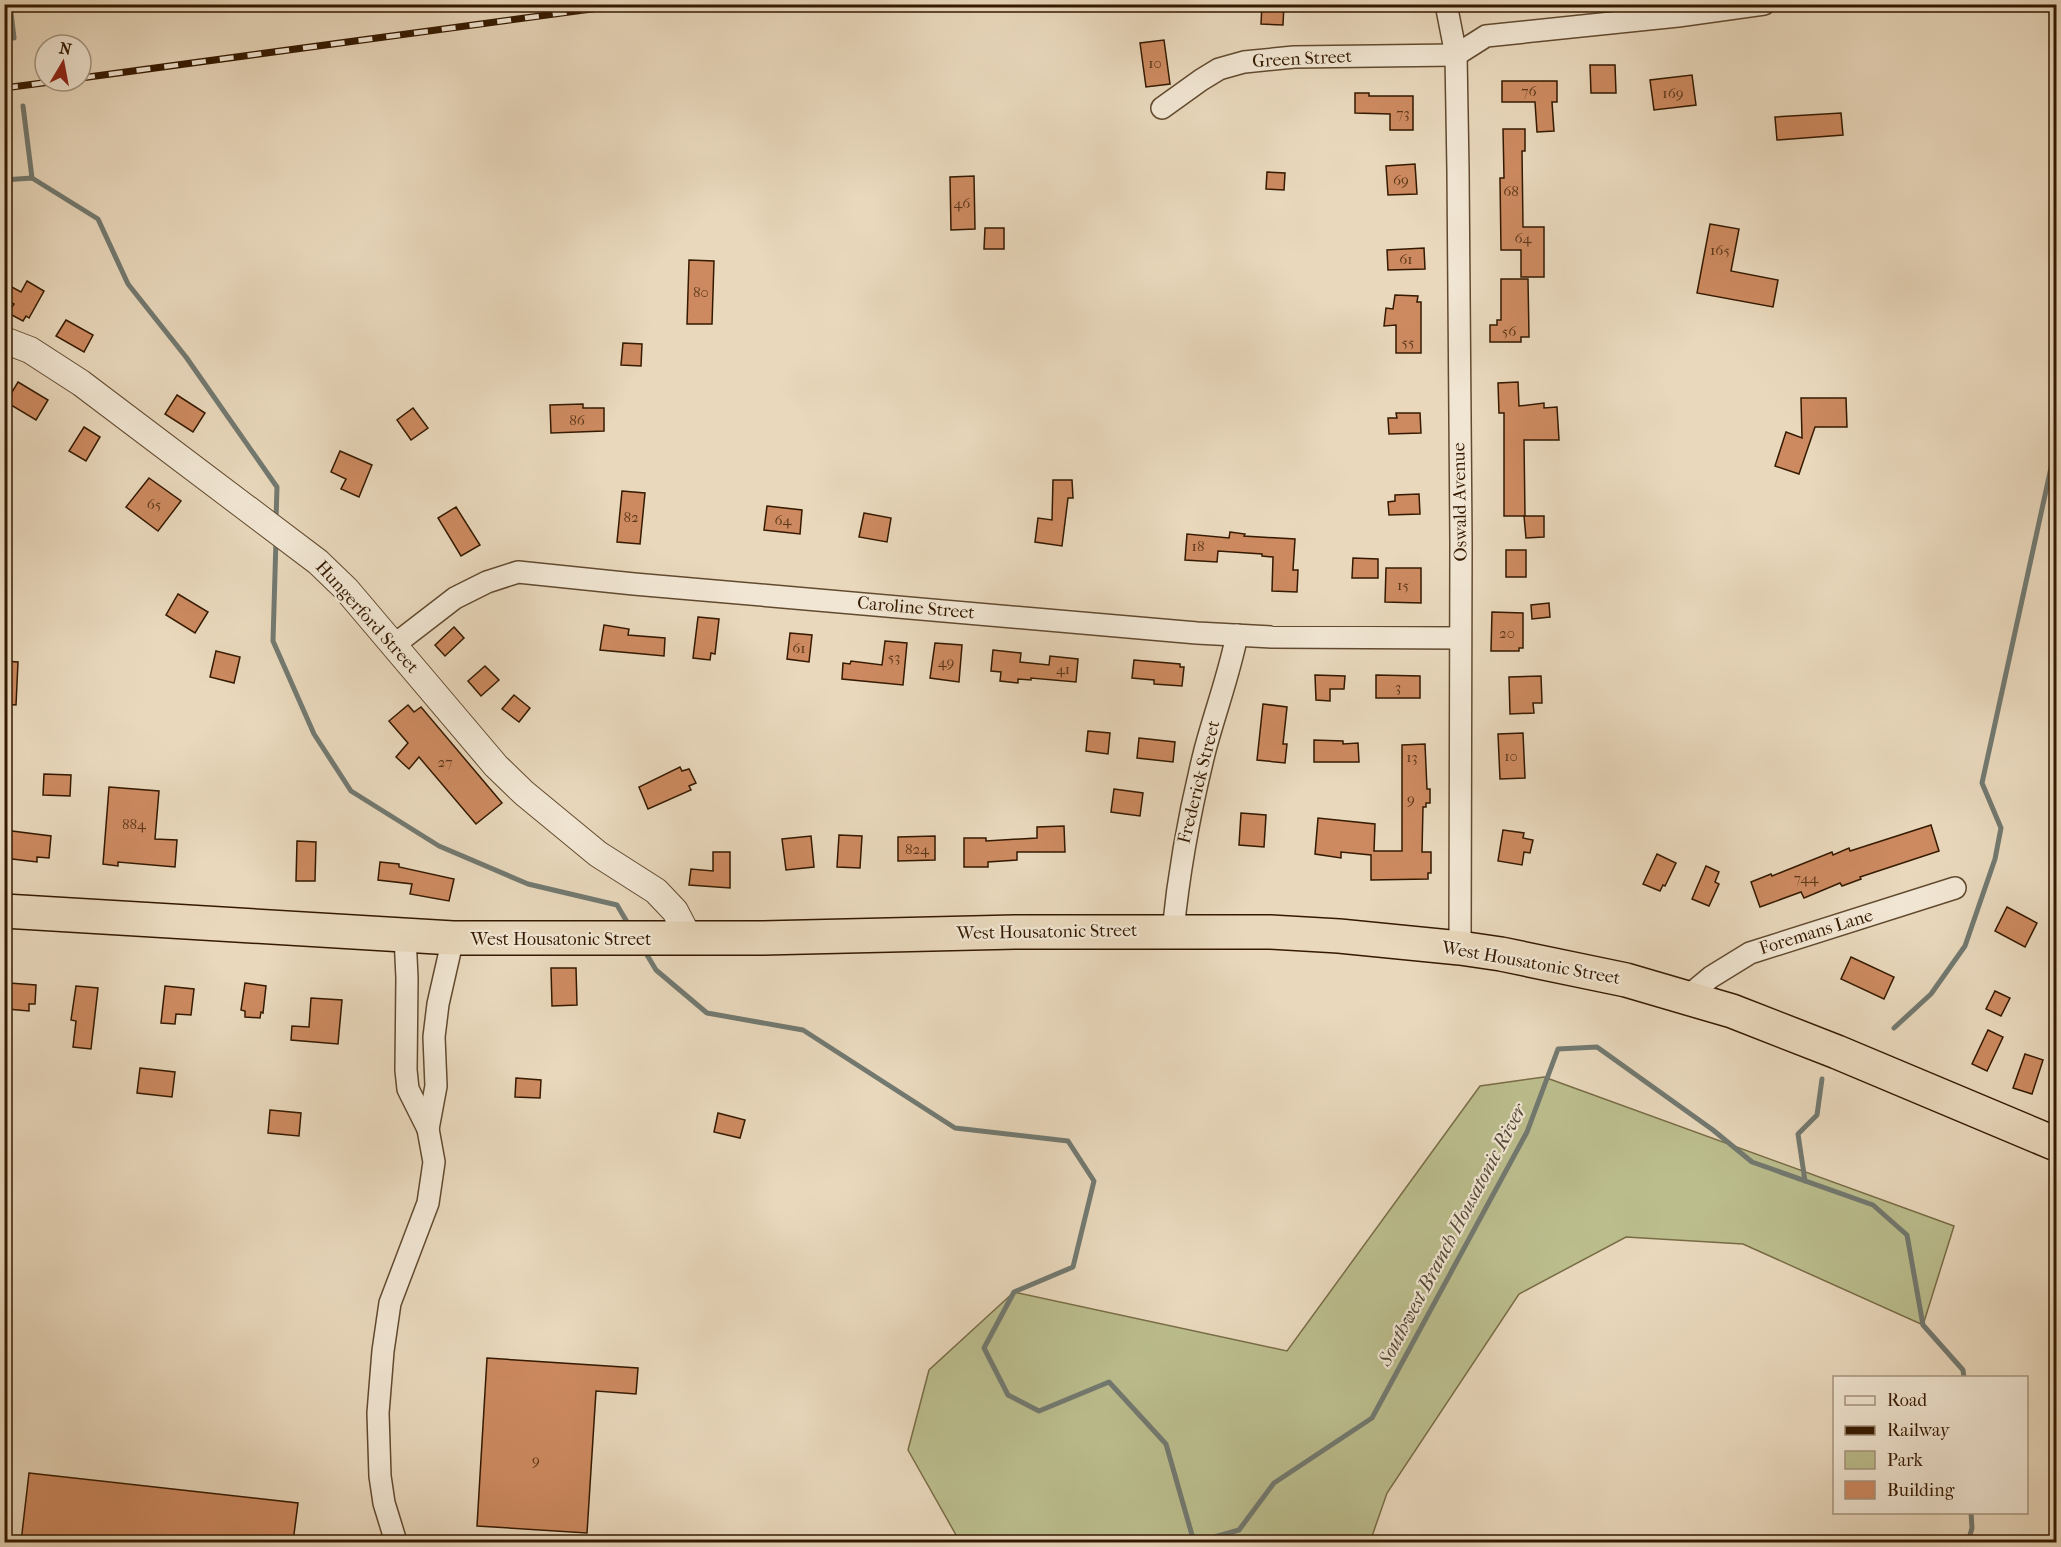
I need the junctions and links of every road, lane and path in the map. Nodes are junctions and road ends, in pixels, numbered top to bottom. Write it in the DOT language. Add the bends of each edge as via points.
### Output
graph roads {
  1 [pos="1446,4"];
  2 [pos="1764,4"];
  3 [pos="1455,55"];
  4 [pos="1162,108"];
  5 [pos="4,340"];
  6 [pos="1237,635"];
  7 [pos="1460,638"];
  8 [pos="394,645"];
  9 [pos="1954,888"];
  10 [pos="4,911"];
  11 [pos="1173,931"];
  12 [pos="405,936"];
  13 [pos="453,938"];
  14 [pos="677,939"];
  15 [pos="1460,948"];
  16 [pos="1687,997"];
  17 [pos="428,1128"];
  18 [pos="2054,1135"];
  19 [pos="396,1542"];
  1 -- 3 [label="street, Oswald Avenue"];
  2 -- 3 [label="street" via="1486,36"];
  3 -- 4 [label="street, Green Street" via="1294,57 1244,62 1220,69"];
  3 -- 7 [label="street, Oswald Avenue"];
  5 -- 8 [label="street, Hungerford Street" via="48,360 300,546 345,589"];
  6 -- 7 [label="street, Caroline Street"];
  6 -- 8 [label="street, Caroline Street" via="518,572 455,598"];
  6 -- 11 [label="street, Frederick Street" via="1185,839"];
  7 -- 15 [label="street, Oswald Avenue"];
  8 -- 14 [label="street, Hungerford Street" via="524,793 598,854 656,891 675,911"];
  9 -- 16 [label="street, Foremans Lane" via="1750,952"];
  10 -- 12 [label="highway, West Housatonic Street"];
  11 -- 14 [label="highway, West Housatonic Street"];
  11 -- 15 [label="highway, West Housatonic Street" via="1339,936"];
  12 -- 13 [label="highway, West Housatonic Street"];
  12 -- 17 [label="street" via="408,1089"];
  13 -- 14 [label="highway, West Housatonic Street"];
  13 -- 17 [label="street" via="438,1004 434,1037 436,1086"];
  15 -- 16 [label="highway, West Housatonic Street" via="1570,967"];
  16 -- 18 [label="highway, West Housatonic Street"];
  17 -- 19 [label="street" via="434,1162 428,1203 390,1303 379,1395 380,1476"];
}
